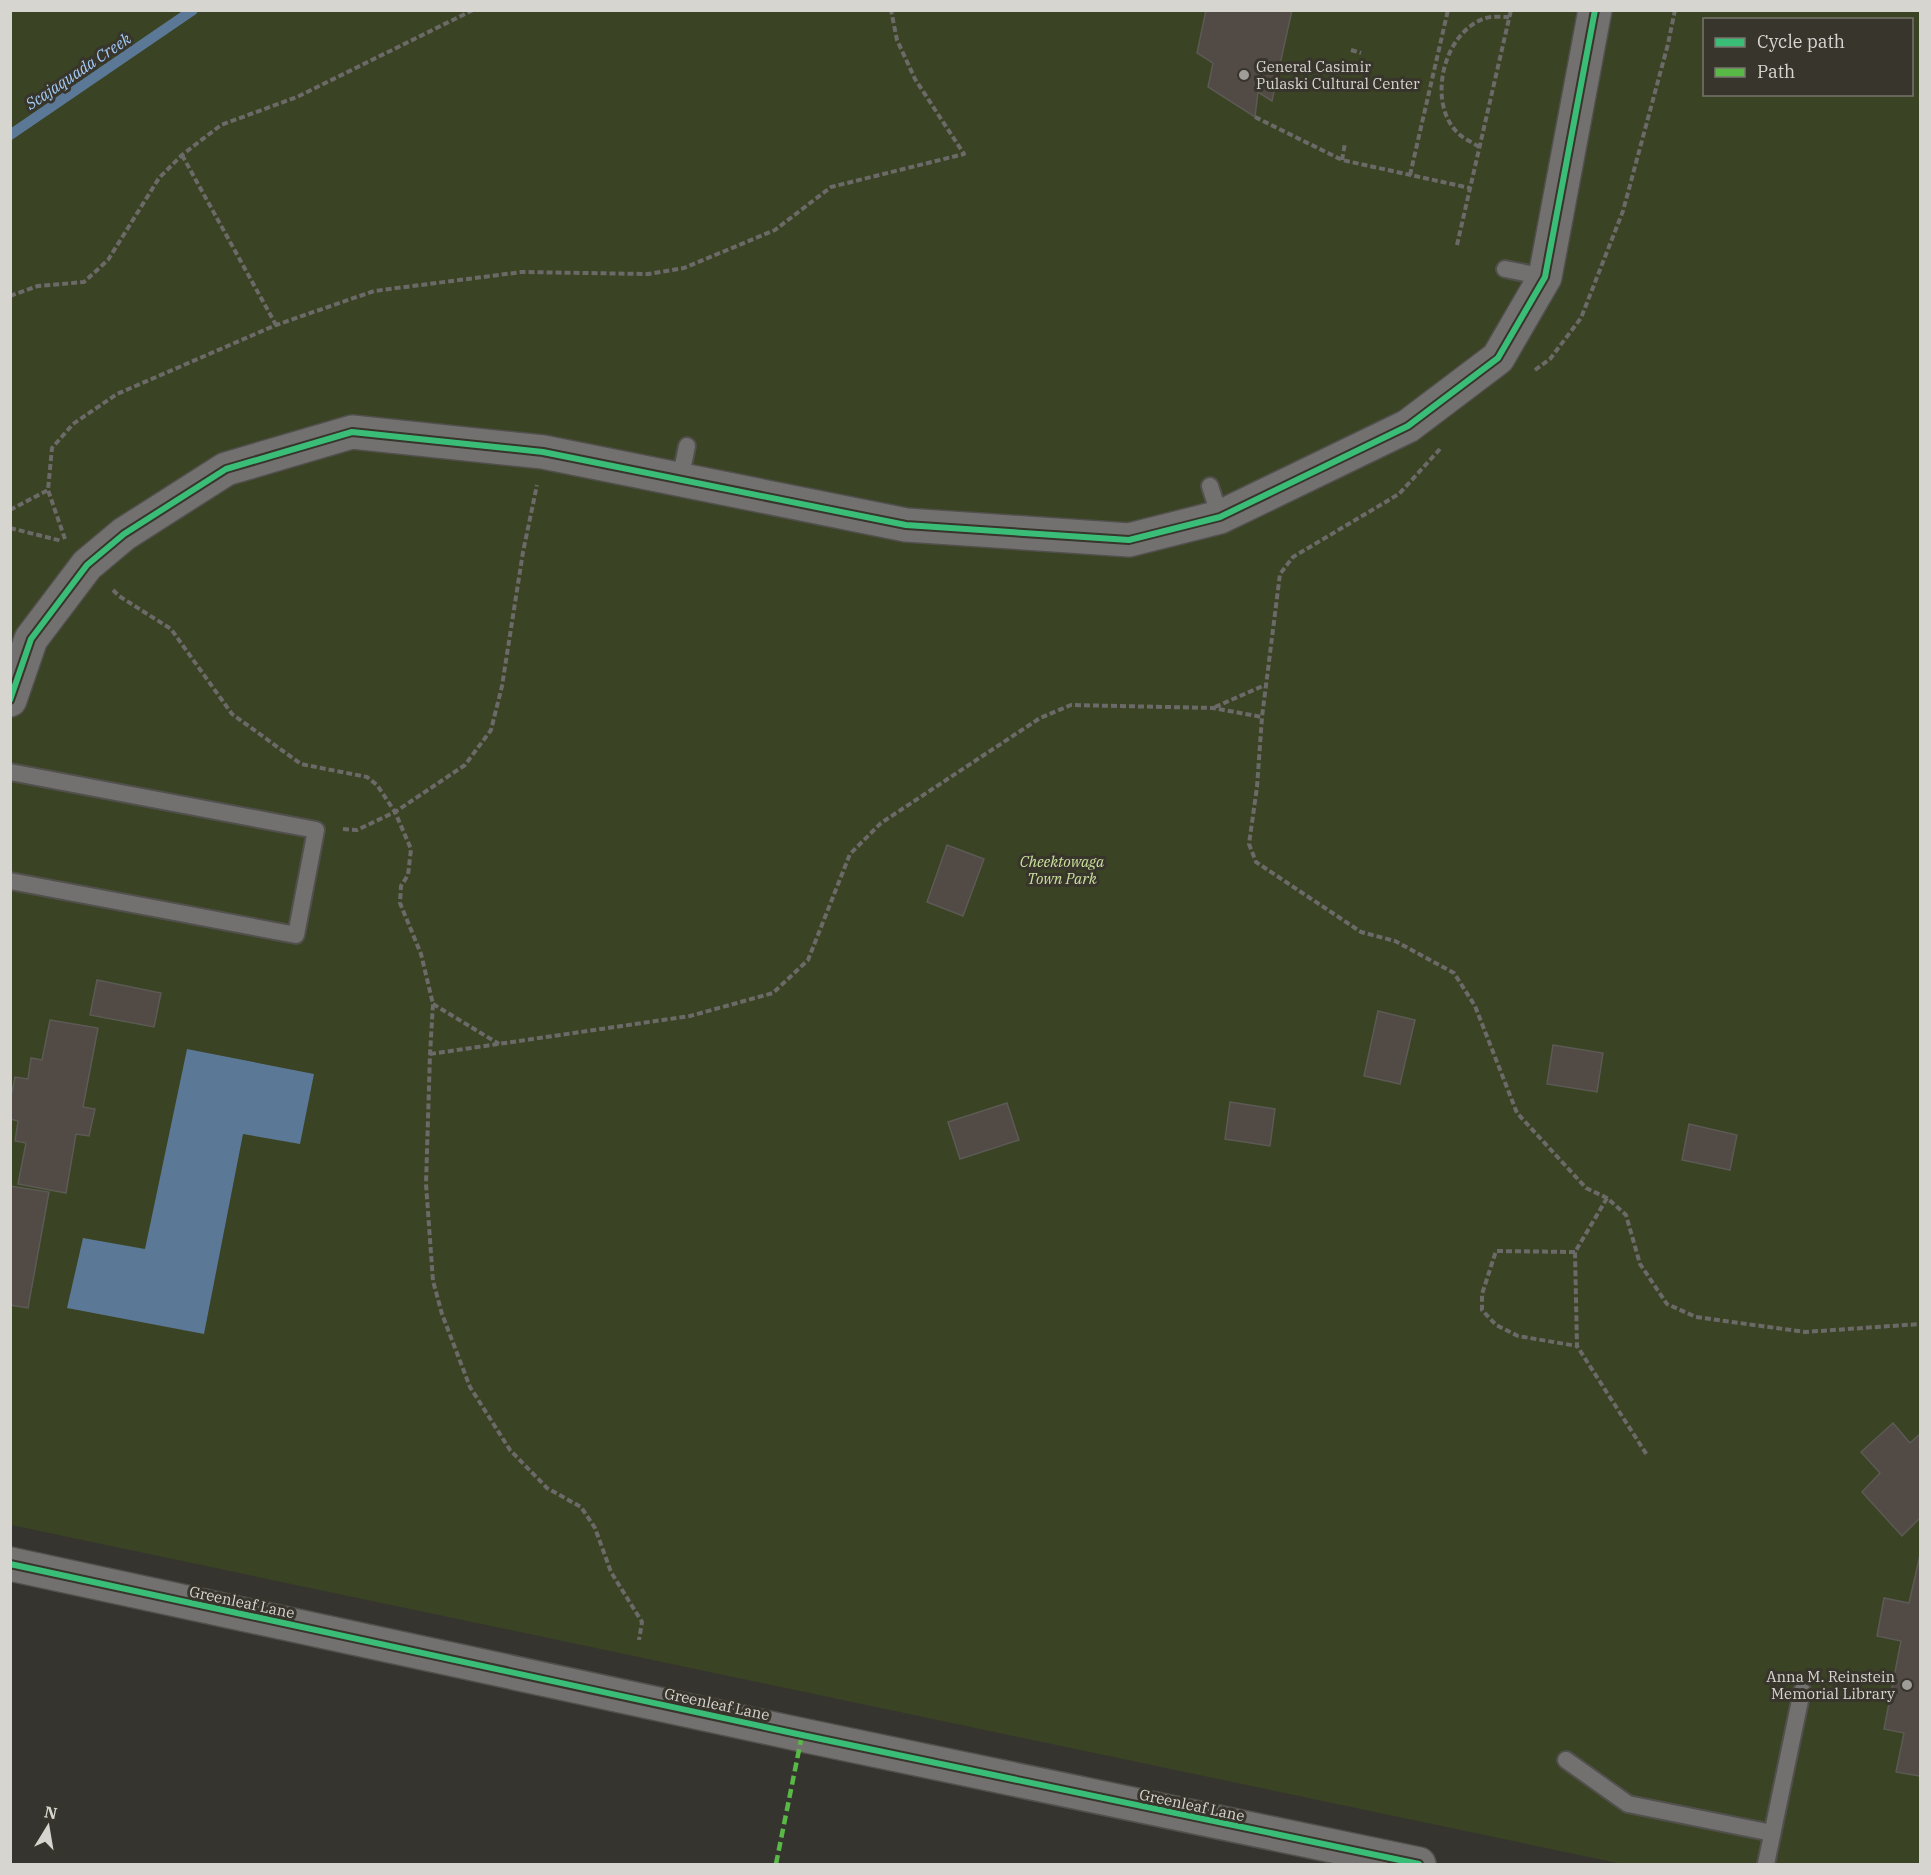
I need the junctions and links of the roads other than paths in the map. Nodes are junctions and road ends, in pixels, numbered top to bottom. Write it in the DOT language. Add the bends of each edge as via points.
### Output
graph roads {
  1 [pos="1595,10"];
  2 [pos="1505,269"];
  3 [pos="1545,277"];
  4 [pos="687,446"];
  5 [pos="680,480"];
  6 [pos="10,700"];
  7 [pos="10,772"];
  8 [pos="10,881"];
  9 [pos="10,1564"];
  10 [pos="1802,1691"];
  11 [pos="1566,1760"];
  12 [pos="1772,1833"];
  13 [pos="1419,1864"];
  14 [pos="1766,1864"];
  1 -- 3 [label="street"];
  2 -- 3 [label="lane"];
  3 -- 5 [label="street" via="1498,358 1408,426 1215,502 1128,550 905,534"];
  4 -- 5 [label="lane"];
  5 -- 6 [label="street" via="543,452 352,432 226,469 120,527 31,639"];
  7 -- 8 [label="lane" via="316,830 296,935"];
  9 -- 13 [label="street, Greenleaf Lane"];
  10 -- 12 [label="lane"];
  11 -- 12 [label="lane" via="1628,1804"];
  12 -- 14 [label="lane"];
}
